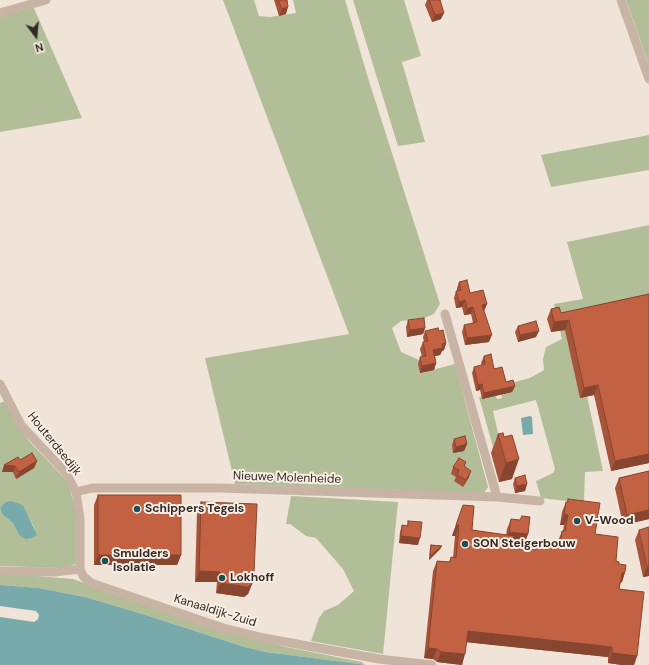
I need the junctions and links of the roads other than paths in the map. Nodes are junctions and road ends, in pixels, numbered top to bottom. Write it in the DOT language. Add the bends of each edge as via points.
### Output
graph roads {
  1 [pos="46,0"];
  2 [pos="621,0"];
  3 [pos="0,13"];
  4 [pos="649,79"];
  5 [pos="445,314"];
  6 [pos="0,384"];
  7 [pos="76,492"];
  8 [pos="497,497"];
  9 [pos="540,500"];
  10 [pos="80,569"];
  11 [pos="0,571"];
  12 [pos="432,665"];
  1 -- 3 [label="street"];
  2 -- 4 [label="street"];
  5 -- 8 [label="street"];
  6 -- 7 [label="street, Houterdsedijk" via="21,425 66,473"];
  7 -- 8 [label="street, Nieuwe Molenheide" via="92,488 219,488"];
  7 -- 10 [label="street, Houterdsedijk" via="80,519"];
  8 -- 9 [label="street, Nieuwe Molenheide"];
  10 -- 11 [label="street" via="55,572"];
  10 -- 12 [label="street, Kanaaldijk-Zuid" via="91,583 223,628 288,643 379,659"];
}
